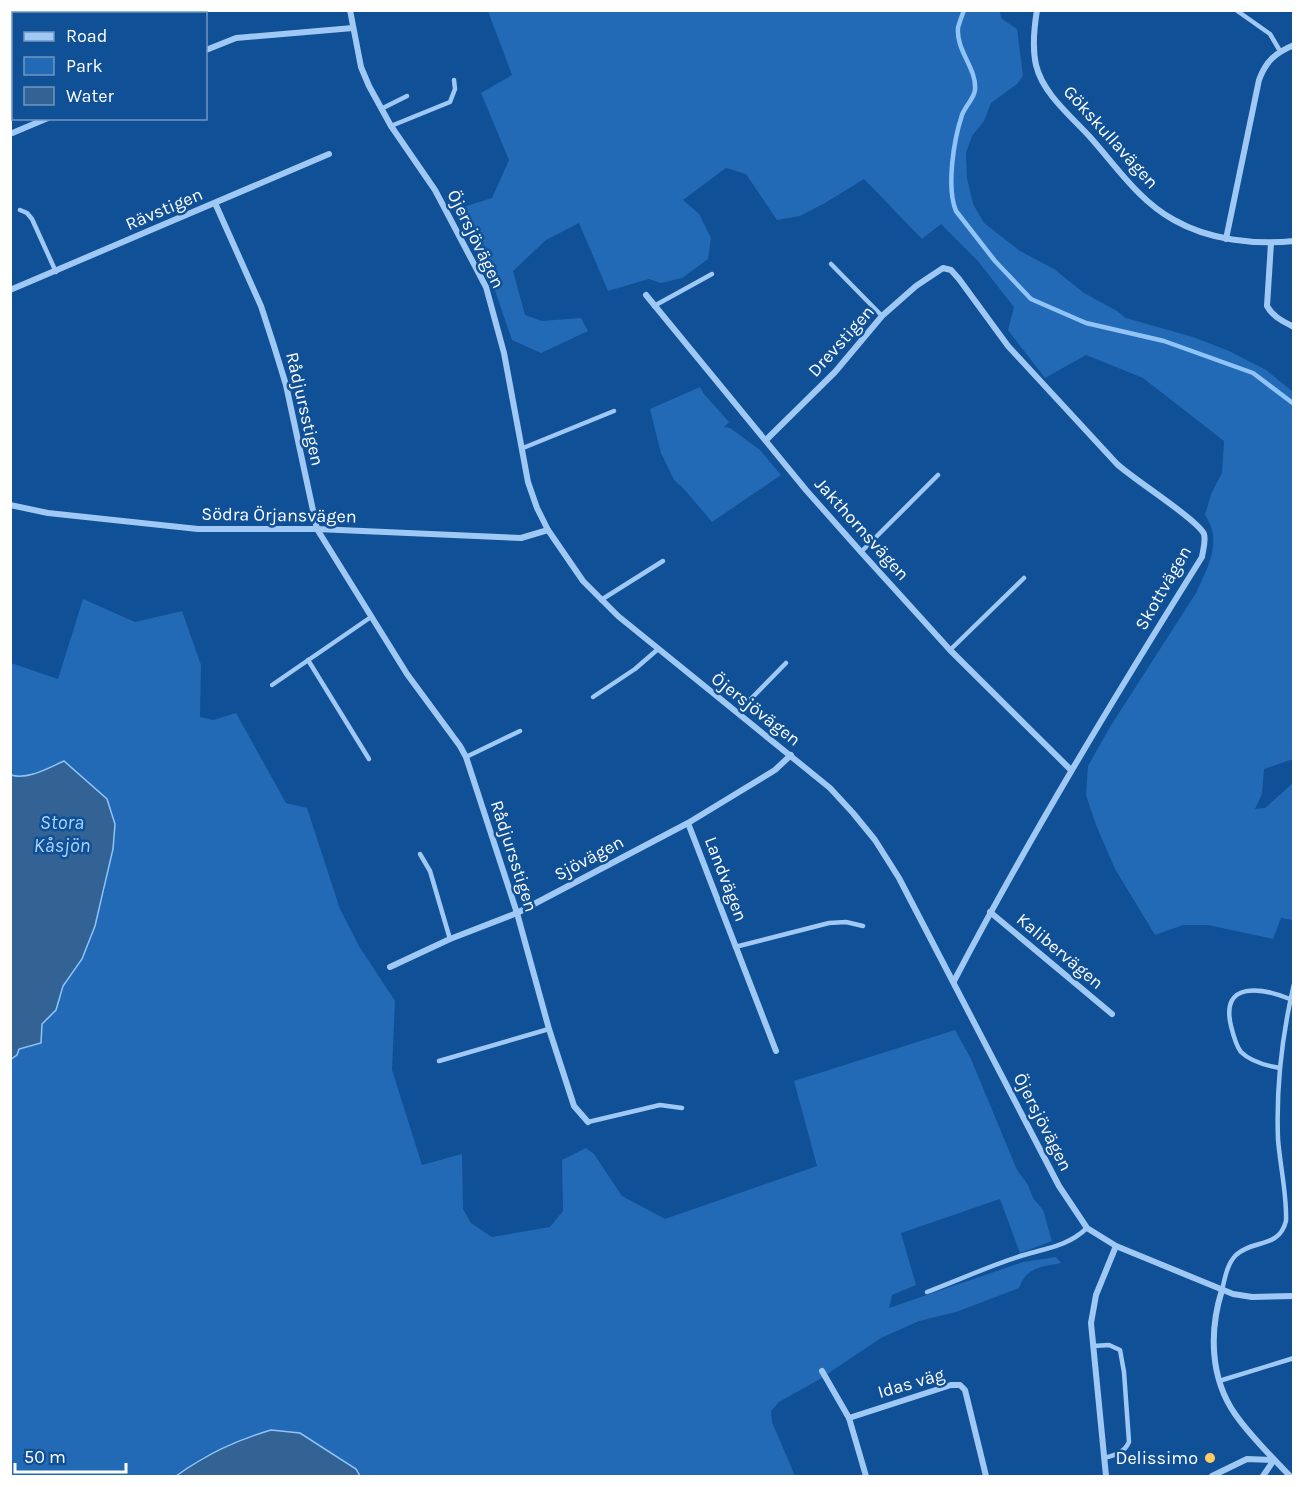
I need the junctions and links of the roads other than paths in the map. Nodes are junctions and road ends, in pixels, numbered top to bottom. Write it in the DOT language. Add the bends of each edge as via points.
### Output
graph roads {
  1 [pos="350,10"];
  2 [pos="1037,10"];
  3 [pos="1236,10"];
  4 [pos="353,27"];
  5 [pos="1293,45"];
  6 [pos="207,50"];
  7 [pos="1280,51"];
  8 [pos="454,80"];
  9 [pos="407,96"];
  10 [pos="381,109"];
  11 [pos="43,120"];
  12 [pos="391,126"];
  13 [pos="10,134"];
  14 [pos="329,154"];
  15 [pos="215,203"];
  16 [pos="20,210"];
  17 [pos="1226,238"];
  18 [pos="1293,241"];
  19 [pos="1271,243"];
  20 [pos="831,264"];
  21 [pos="943,268"];
  22 [pos="56,272"];
  23 [pos="712,274"];
  24 [pos="10,290"];
  25 [pos="646,295"];
  26 [pos="654,306"];
  27 [pos="882,316"];
  28 [pos="1293,327"];
  29 [pos="614,411"];
  30 [pos="766,440"];
  31 [pos="523,448"];
  32 [pos="938,475"];
  33 [pos="10,505"];
  34 [pos="317,529"];
  35 [pos="548,530"];
  36 [pos="861,552"];
  37 [pos="663,561"];
  38 [pos="1024,578"];
  39 [pos="602,600"];
  40 [pos="371,617"];
  41 [pos="657,650"];
  42 [pos="950,650"];
  43 [pos="308,660"];
  44 [pos="786,663"];
  45 [pos="272,685"];
  46 [pos="593,697"];
  47 [pos="740,714"];
  48 [pos="520,731"];
  49 [pos="791,755"];
  50 [pos="466,757"];
  51 [pos="369,759"];
  52 [pos="1071,770"];
  53 [pos="688,823"];
  54 [pos="420,854"];
  55 [pos="990,912"];
  56 [pos="517,913"];
  57 [pos="863,926"];
  58 [pos="450,939"];
  59 [pos="735,947"];
  60 [pos="390,967"];
  61 [pos="954,981"];
  62 [pos="1293,984"];
  63 [pos="1290,999"];
  64 [pos="1112,1014"];
  65 [pos="549,1029"];
  66 [pos="776,1051"];
  67 [pos="439,1061"];
  68 [pos="1280,1068"];
  69 [pos="681,1108"];
  70 [pos="588,1122"];
  71 [pos="1087,1227"];
  72 [pos="1116,1246"];
  73 [pos="1222,1290"];
  74 [pos="927,1292"];
  75 [pos="1293,1296"];
  76 [pos="1094,1346"];
  77 [pos="1293,1358"];
  78 [pos="822,1371"];
  79 [pos="1219,1381"];
  80 [pos="849,1418"];
  81 [pos="1104,1458"];
  82 [pos="1274,1460"];
  83 [pos="866,1476"];
  84 [pos="986,1476"];
  85 [pos="1106,1476"];
  86 [pos="1212,1476"];
  87 [pos="1263,1476"];
  88 [pos="1290,1476"];
  1 -- 4 [label="street, Öjersjövägen"];
  2 -- 17 [label="street, Gökskullavägen" via="1036,66 1061,108 1154,206 1190,228"];
  3 -- 7 [label="lane" via="1270,34"];
  4 -- 6 [label="street" via="247,37"];
  4 -- 10 [label="street, Öjersjövägen" via="361,67"];
  5 -- 7 [label="street"];
  7 -- 17 [label="street" via="1268,60 1259,80"];
  8 -- 12 [label="lane" via="450,102"];
  9 -- 10 [label="lane"];
  10 -- 12 [label="street, Öjersjövägen"];
  11 -- 13 [label="street"];
  12 -- 31 [label="street, Öjersjövägen" via="435,190 486,287"];
  14 -- 15 [label="street, Rävstigen"];
  15 -- 22 [label="street, Rävstigen"];
  15 -- 34 [label="street, Rådjursstigen" via="261,306 274,346"];
  16 -- 22 [label="lane" via="32,219"];
  17 -- 19 [label="street, Gökskullavägen"];
  18 -- 19 [label="street, Gökskullavägen"];
  19 -- 28 [label="street" via="1267,306 1278,319"];
  20 -- 27 [label="lane"];
  21 -- 27 [label="street, Drevstigen"];
  21 -- 52 [label="street, Skottvägen" via="959,279 1008,346 1117,464 1204,534 1202,557"];
  22 -- 24 [label="street, Rävstigen"];
  23 -- 26 [label="lane"];
  25 -- 26 [label="street, Jakthornsvägen"];
  26 -- 30 [label="street, Jakthornsvägen"];
  27 -- 30 [label="street, Drevstigen" via="835,372"];
  29 -- 31 [label="lane"];
  30 -- 36 [label="street, Jakthornsvägen"];
  31 -- 35 [label="street, Öjersjövägen" via="532,495"];
  32 -- 36 [label="lane"];
  33 -- 34 [label="street, Södra Örjansvägen" via="48,513 198,529"];
  34 -- 35 [label="street, Södra Örjansvägen" via="521,538"];
  34 -- 40 [label="street, Rådjursstigen"];
  35 -- 39 [label="street, Öjersjövägen" via="567,560"];
  36 -- 42 [label="street, Jakthornsvägen"];
  37 -- 39 [label="lane"];
  38 -- 42 [label="lane"];
  39 -- 41 [label="street, Öjersjövägen"];
  40 -- 43 [label="lane"];
  40 -- 50 [label="street, Rådjursstigen"];
  41 -- 46 [label="lane"];
  41 -- 47 [label="street, Öjersjövägen"];
  42 -- 52 [label="street, Jakthornsvägen"];
  43 -- 45 [label="lane"];
  43 -- 51 [label="lane"];
  44 -- 47 [label="lane"];
  47 -- 49 [label="street, Öjersjövägen"];
  48 -- 50 [label="lane"];
  49 -- 53 [label="street, Sjövägen" via="775,770"];
  49 -- 61 [label="street, Öjersjövägen" via="830,788 875,840"];
  50 -- 56 [label="street, Rådjursstigen"];
  52 -- 55 [label="street, Skottvägen"];
  53 -- 56 [label="street, Sjövägen"];
  53 -- 59 [label="street, Landvägen"];
  54 -- 58 [label="lane" via="430,872"];
  55 -- 61 [label="street, Skottvägen"];
  55 -- 64 [label="street, Kalibervägen"];
  56 -- 58 [label="street, Sjövägen"];
  56 -- 65 [label="street, Rådjursstigen"];
  57 -- 59 [label="lane, Landvägen" via="829,923"];
  58 -- 60 [label="street, Sjövägen"];
  59 -- 66 [label="street, Landvägen"];
  61 -- 71 [label="street, Öjersjövägen" via="1059,1186"];
  62 -- 63 [label="lane"];
  63 -- 68 [label="lane"];
  63 -- 68 [label="lane" via="1271,991 1244,991 1235,996 1229,1009 1240,1051"];
  65 -- 67 [label="lane"];
  65 -- 70 [label="street, Rådjursstigen" via="574,1106"];
  68 -- 73 [label="lane" via="1278,1138 1284,1229 1277,1237 1244,1248 1235,1256"];
  69 -- 70 [label="lane" via="660,1105"];
  71 -- 72 [label="street, Öjersjövägen"];
  71 -- 74 [label="lane" via="1061,1245 1023,1255"];
  72 -- 73 [label="street, Öjersjövägen"];
  72 -- 76 [label="street" via="1096,1295 1091,1323"];
  73 -- 75 [label="street, Öjersjövägen" via="1252,1297"];
  73 -- 79 [label="street" via="1213,1340"];
  76 -- 81 [label="street"];
  76 -- 81 [label="lane" via="1109,1345 1120,1350 1124,1372 1129,1442 1126,1449"];
  77 -- 79 [label="lane"];
  78 -- 80 [label="street"];
  79 -- 82 [label="street" via="1234,1413"];
  80 -- 83 [label="street"];
  80 -- 84 [label="street, Idas väg" via="951,1384 960,1385 969,1401"];
  81 -- 85 [label="street"];
  82 -- 86 [label="street" via="1247,1459"];
  82 -- 87 [label="street"];
  82 -- 88 [label="street"];
}
